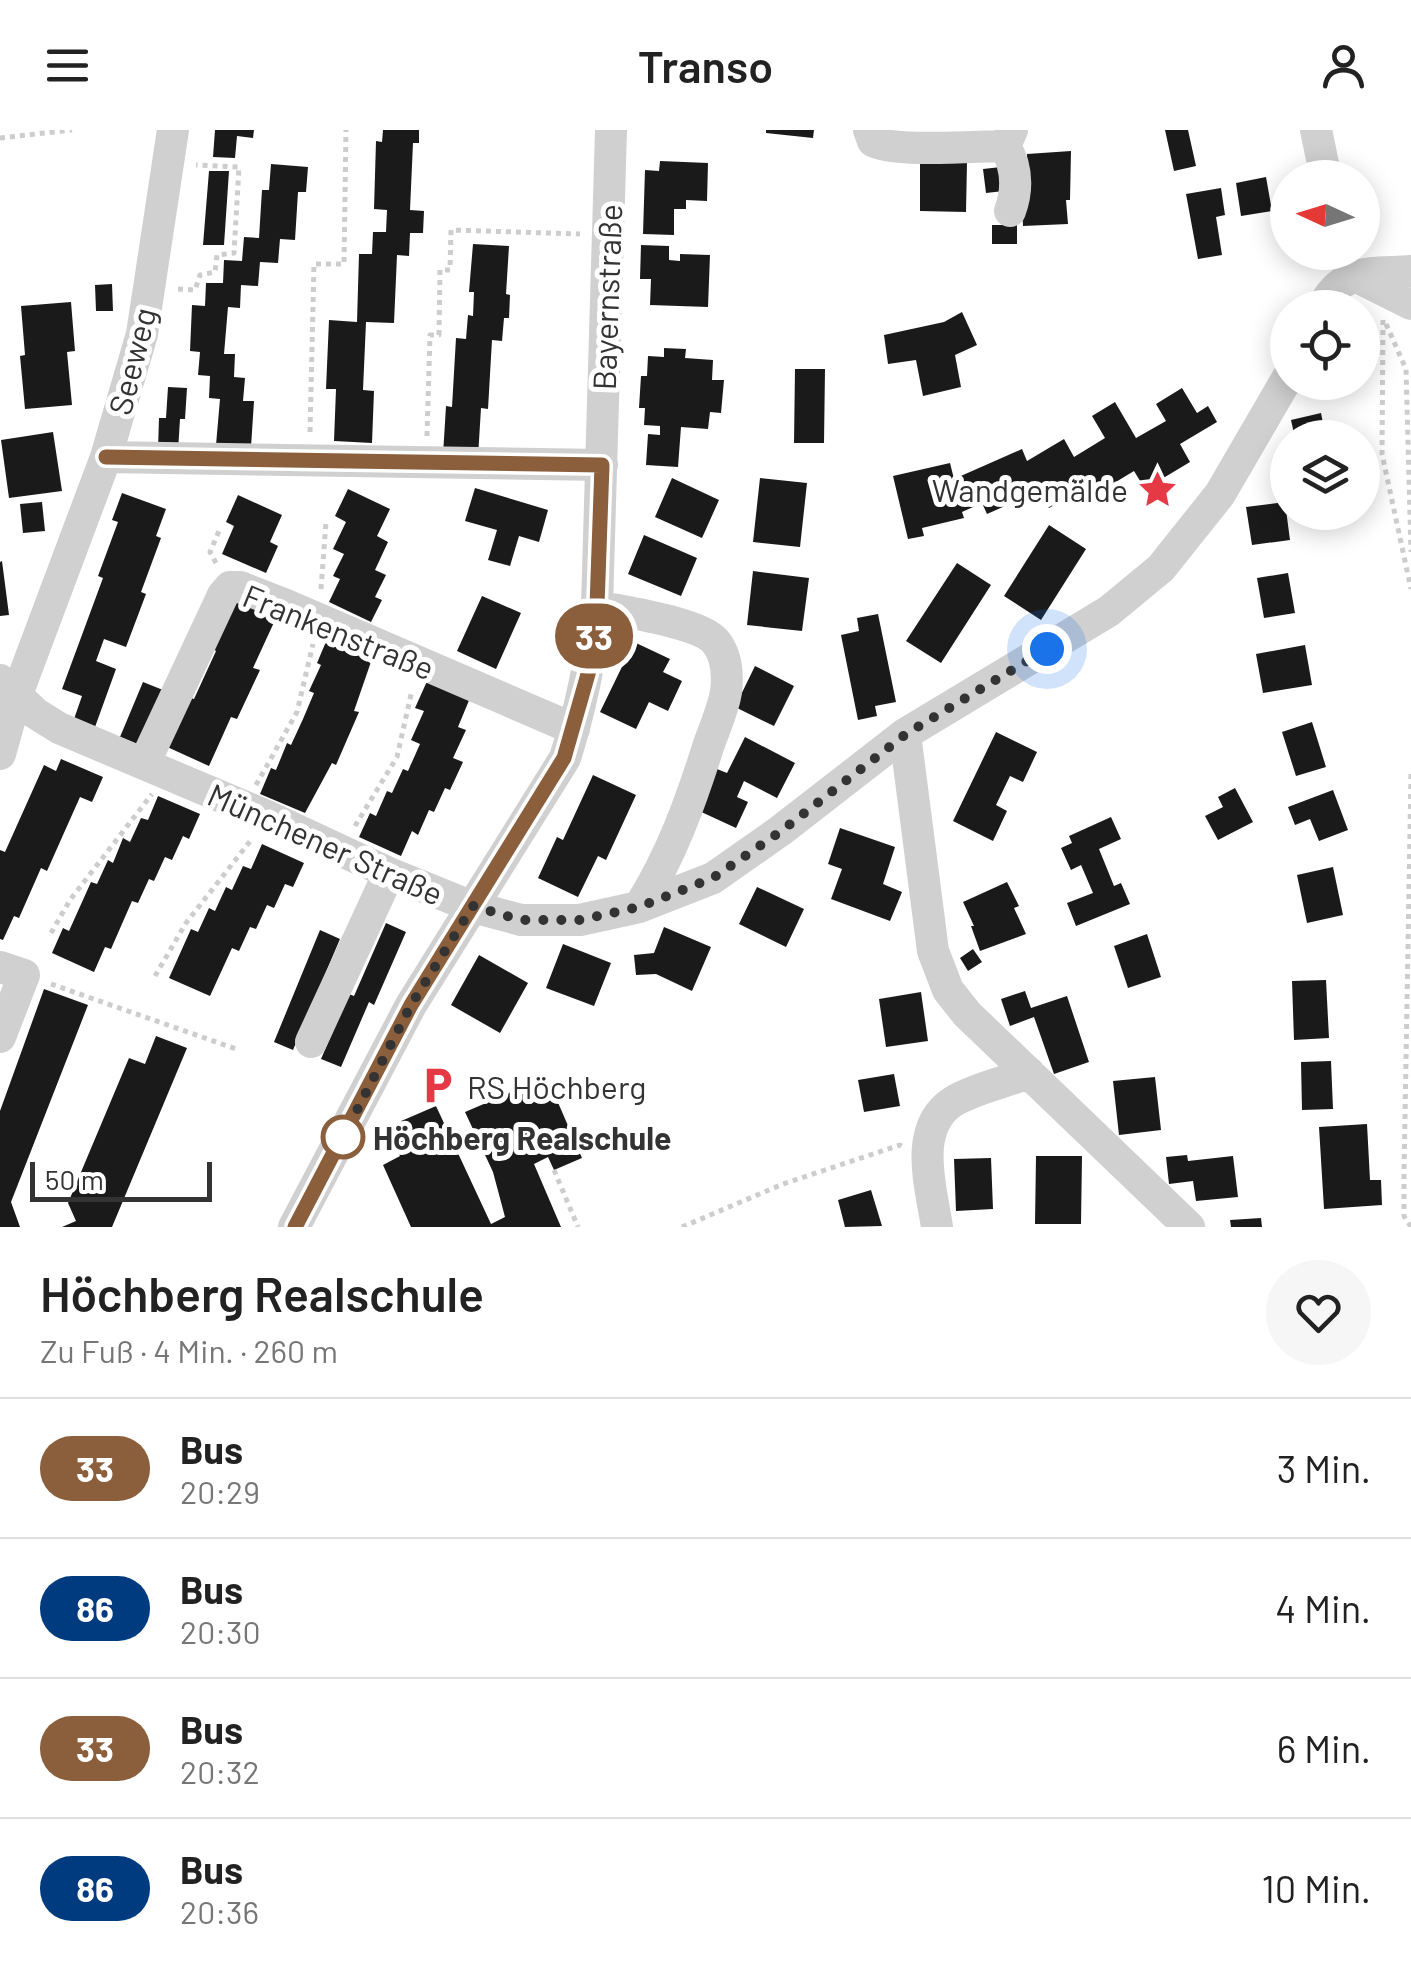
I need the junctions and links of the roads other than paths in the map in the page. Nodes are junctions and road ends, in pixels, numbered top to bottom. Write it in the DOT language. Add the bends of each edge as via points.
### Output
graph roads {
  1 [pos="173,130"];
  2 [pos="611,130"];
  3 [pos="869,130"];
  4 [pos="1316,130"];
  5 [pos="1009,138"];
  6 [pos="1322,160"];
  7 [pos="1010,211"];
  8 [pos="1380,267"];
  9 [pos="1357,270"];
  10 [pos="1411,270"];
  11 [pos="1411,304"];
  12 [pos="1275,400"];
  13 [pos="106,457"];
  14 [pos="602,465"];
  15 [pos="597,606"];
  16 [pos="8,688"];
  17 [pos="574,728"];
  18 [pos="906,734"];
  19 [pos="0,754"];
  20 [pos="156,769"];
  21 [pos="388,873"];
  22 [pos="473,906"];
  23 [pos="639,907"];
  24 [pos="12,971"];
  25 [pos="0,1037"];
  26 [pos="311,1042"];
  27 [pos="1029,1073"];
  28 [pos="294,1227"];
  29 [pos="938,1227"];
  30 [pos="1189,1227"];
  1 -- 13 [label="street, Seeweg" via="142,334"];
  2 -- 14 [label="street, Bayernstraße"];
  3 -- 5 [label="street" via="880,146"];
  4 -- 6 [label="street"];
  5 -- 7 [label="street" via="1016,192"];
  8 -- 10 [label="street"];
  9 -- 11 [label="street"];
  12 -- 18 [label="street, Münchener Straße" via="1220,494 1162,568 1109,611"];
  13 -- 14 [label="street"];
  13 -- 16 [label="street, Seeweg"];
  14 -- 15 [label="street, Bayernstraße"];
  15 -- 17 [label="street, Bayernstraße"];
  15 -- 23 [label="street" via="712,637 727,672 726,695 670,854"];
  16 -- 19 [label="street, Seeweg"];
  16 -- 20 [label="street, Münchener Straße" via="59,728"];
  17 -- 20 [label="street, Frankenstraße" via="230,587"];
  17 -- 22 [label="street, Bayernstraße" via="564,758"];
  18 -- 23 [label="street, Münchener Straße" via="713,878"];
  18 -- 27 [label="street" via="933,951 948,990"];
  20 -- 21 [label="street, Münchener Straße"];
  21 -- 22 [label="street, Münchener Straße"];
  21 -- 26 [label="street"];
  22 -- 23 [label="street, Münchener Straße" via="521,920 580,920"];
  22 -- 28 [label="street, Bayernstraße" via="411,1005"];
  24 -- 25 [label="street"];
  27 -- 29 [label="street" via="953,1102 931,1126 928,1163"];
  27 -- 30 [label="street"];
}
